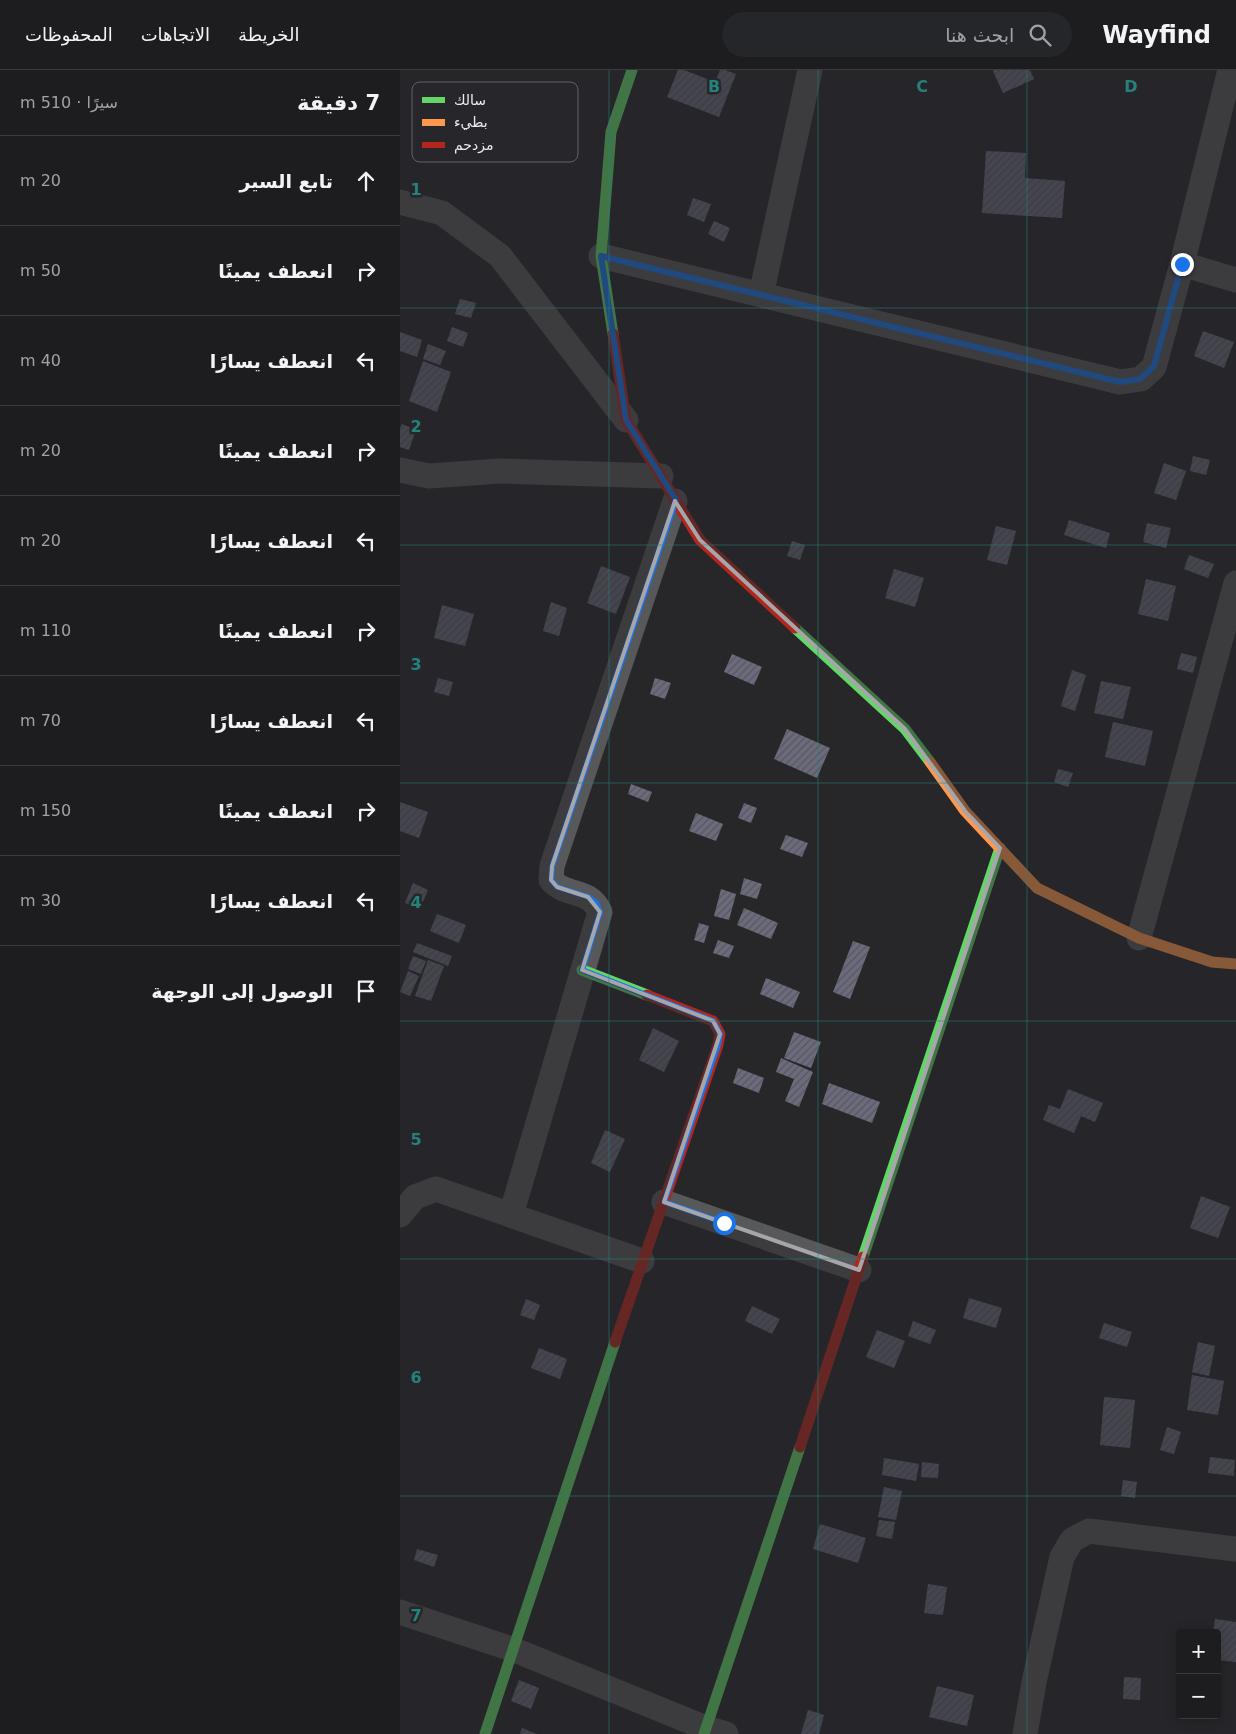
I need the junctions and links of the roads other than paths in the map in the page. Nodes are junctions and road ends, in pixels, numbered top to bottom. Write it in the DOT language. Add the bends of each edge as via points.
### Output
graph roads {
  1 [pos="632,70"];
  2 [pos="810,70"];
  3 [pos="1230,70"];
  4 [pos="400,202"];
  5 [pos="601,256"];
  6 [pos="1182,264"];
  7 [pos="1236,280"];
  8 [pos="761,295"];
  9 [pos="626,420"];
  10 [pos="400,470"];
  11 [pos="661,476"];
  12 [pos="676,500"];
  13 [pos="1236,583"];
  14 [pos="1000,848"];
  15 [pos="1139,938"];
  16 [pos="1236,964"];
  17 [pos="582,970"];
  18 [pos="664,1202"];
  19 [pos="400,1215"];
  20 [pos="511,1215"];
  21 [pos="642,1261"];
  22 [pos="859,1270"];
  23 [pos="1236,1549"];
  24 [pos="400,1612"];
  25 [pos="512,1649"];
  26 [pos="712,1732"];
  27 [pos="485,1734"];
  28 [pos="1025,1734"];
  1 -- 5 [label="street" via="611,132"];
  2 -- 8 [label="street"];
  3 -- 6 [label="street"];
  4 -- 9 [label="street" via="442,213 500,256"];
  5 -- 8 [label="street"];
  5 -- 9 [label="street"];
  6 -- 7 [label="street"];
  6 -- 8 [label="street" via="1154,366 1140,379 1120,382"];
  9 -- 11 [label="street"];
  10 -- 11 [label="street" via="429,476 500,471"];
  11 -- 12 [label="street"];
  12 -- 14 [label="street" via="700,540 905,730 965,811"];
  12 -- 17 [label="street" via="552,866 551,880 557,887 588,897 600,912"];
  13 -- 15 [label="street"];
  14 -- 15 [label="street" via="1038,888"];
  14 -- 22 [label="street"];
  15 -- 16 [label="street" via="1212,962"];
  17 -- 18 [label="street" via="713,1021 720,1034"];
  17 -- 20 [label="street"];
  18 -- 21 [label="street"];
  18 -- 22 [label="street"];
  19 -- 20 [label="street" via="415,1198 436,1189"];
  20 -- 21 [label="street"];
  21 -- 25 [label="street"];
  22 -- 26 [label="street"];
  23 -- 28 [label="street" via="1089,1531 1072,1540 1062,1556"];
  24 -- 25 [label="street"];
  25 -- 26 [label="street"];
  25 -- 27 [label="street"];
}
